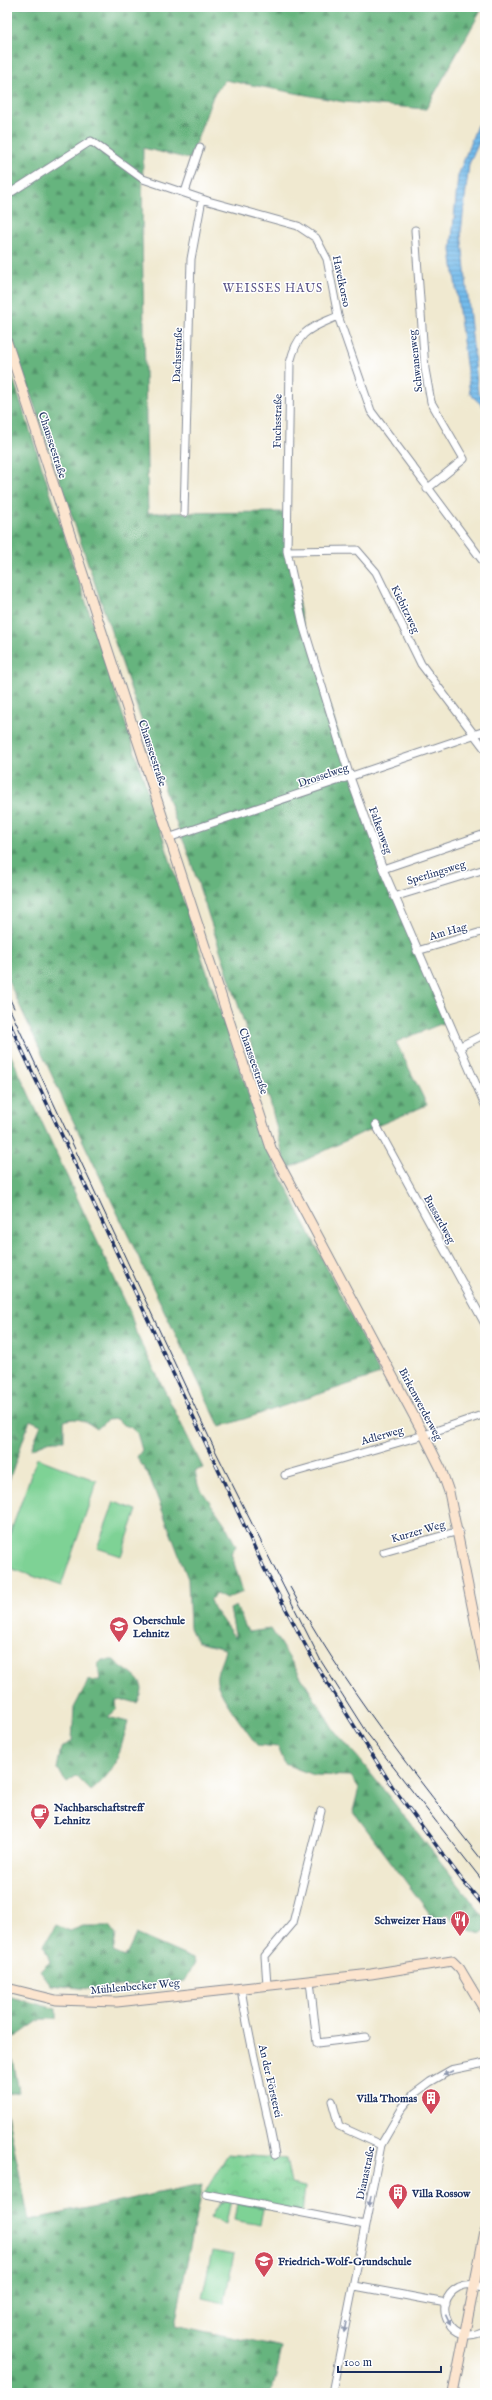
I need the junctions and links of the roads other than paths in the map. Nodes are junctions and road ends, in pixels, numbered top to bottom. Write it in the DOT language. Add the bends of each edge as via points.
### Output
graph roads {
  1 [pos="200,147"];
  2 [pos="184,192"];
  3 [pos="7,195"];
  4 [pos="202,199"];
  5 [pos="415,230"];
  6 [pos="338,316"];
  7 [pos="7,342"];
  8 [pos="427,489"];
  9 [pos="184,513"];
  10 [pos="287,551"];
  11 [pos="485,564"];
  12 [pos="485,730"];
  13 [pos="474,736"];
  14 [pos="485,749"];
  15 [pos="350,777"];
  16 [pos="485,834"];
  17 [pos="168,838"];
  18 [pos="383,869"];
  19 [pos="485,869"];
  20 [pos="394,896"];
  21 [pos="485,931"];
  22 [pos="417,951"];
  23 [pos="485,1034"];
  24 [pos="459,1047"];
  25 [pos="485,1105"];
  26 [pos="376,1125"];
  27 [pos="282,1170"];
  28 [pos="485,1324"];
  29 [pos="485,1414"];
  30 [pos="424,1435"];
  31 [pos="285,1475"];
  32 [pos="458,1530"];
  33 [pos="384,1552"];
  34 [pos="485,1670"];
  35 [pos="321,1811"];
  36 [pos="310,1981"];
  37 [pos="267,1985"];
  38 [pos="7,1988"];
  39 [pos="241,1988"];
  40 [pos="485,2011"];
  41 [pos="366,2037"];
  42 [pos="485,2063"];
  43 [pos="332,2101"];
  44 [pos="381,2145"];
  45 [pos="276,2155"];
  46 [pos="206,2194"];
  47 [pos="365,2225"];
  48 [pos="485,2231"];
  49 [pos="474,2285"];
  50 [pos="355,2286"];
  51 [pos="485,2289"];
  52 [pos="446,2303"];
  53 [pos="485,2330"];
  54 [pos="464,2334"];
  55 [pos="332,2393"];
  56 [pos="453,2393"];
  1 -- 2 [label="street"];
  2 -- 3 [label="street, Havelkorso" via="143,179 92,141"];
  2 -- 4 [label="street, Havelkorso"];
  4 -- 6 [label="street, Havelkorso" via="298,226 316,238 327,259"];
  4 -- 9 [label="street, Dachsstraße" via="192,258"];
  5 -- 8 [label="street, Schwanenweg" via="425,369 431,402 464,459"];
  6 -- 8 [label="street, Havelkorso" via="371,411"];
  6 -- 10 [label="street, Fuchsstraße" via="308,330 295,344 290,363"];
  7 -- 17 [label="street, Chausseestraße"];
  8 -- 11 [label="street, Havelkorso"];
  10 -- 13 [label="street, Kiebitzweg" via="357,550 376,572 421,664"];
  10 -- 15 [label="street, Falkenweg" via="304,628"];
  12 -- 13 [label="street, Drosselweg"];
  13 -- 14 [label="street"];
  13 -- 15 [label="street, Drosselweg"];
  15 -- 17 [label="street, Drosselweg"];
  15 -- 18 [label="street, Falkenweg"];
  16 -- 18 [label="street"];
  17 -- 27 [label="street, Chausseestraße" via="243,1068 271,1148"];
  18 -- 20 [label="street, Falkenweg"];
  19 -- 20 [label="street, Sperlingsweg"];
  20 -- 22 [label="street, Falkenweg"];
  21 -- 22 [label="street, Am Hag"];
  22 -- 24 [label="street, Falkenweg"];
  23 -- 24 [label="street"];
  24 -- 25 [label="street, Falkenweg"];
  26 -- 28 [label="street, Bussardweg"];
  27 -- 30 [label="street, Birkenwerderweg"];
  29 -- 30 [label="street, Adlerweg"];
  30 -- 31 [label="street, Adlerweg"];
  30 -- 32 [label="street, Birkenwerderweg" via="441,1469"];
  32 -- 33 [label="street, Kurzer Weg"];
  32 -- 34 [label="street, Birkenwerderweg"];
  35 -- 37 [label="street" via="293,1923 265,1956"];
  36 -- 37 [label="street, Mühlenbecker Weg"];
  36 -- 40 [label="street, Mühlenbecker Weg" via="452,1962 460,1969"];
  36 -- 41 [label="street" via="317,2043"];
  37 -- 39 [label="street, Mühlenbecker Weg"];
  38 -- 39 [label="street, Mühlenbecker Weg" via="56,2000 95,2003"];
  39 -- 45 [label="street, An der Försterei" via="259,2084"];
  42 -- 44 [label="street, Dianastraße, one-way" via="452,2070 414,2094 403,2107"];
  43 -- 44 [label="street" via="339,2126"];
  44 -- 47 [label="street, Dianastraße, one-way"];
  46 -- 47 [label="street"];
  47 -- 50 [label="street, Dianastraße"];
  48 -- 49 [label="street"];
  49 -- 51 [label="street"];
  49 -- 52 [label="street" via="456,2289"];
  49 -- 54 [label="street"];
  50 -- 52 [label="street"];
  50 -- 55 [label="street, Dianastraße, one-way"];
  52 -- 54 [label="street, one-way" via="448,2323"];
  53 -- 54 [label="street" via="476,2334"];
  54 -- 56 [label="street"];
}
